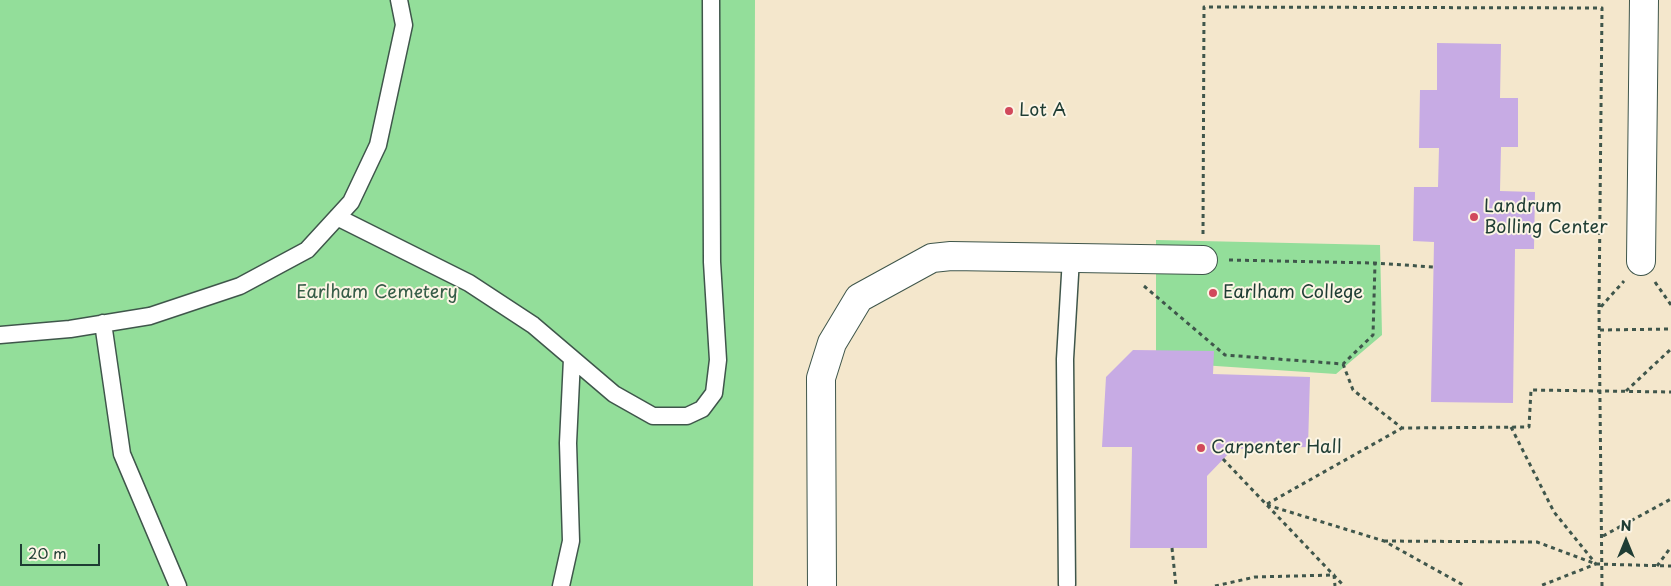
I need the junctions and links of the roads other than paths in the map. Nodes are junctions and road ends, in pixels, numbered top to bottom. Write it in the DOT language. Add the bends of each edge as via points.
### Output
graph roads {
  1 [pos="399,0"];
  2 [pos="711,0"];
  3 [pos="1644,0"];
  4 [pos="337,217"];
  5 [pos="1071,258"];
  6 [pos="1203,260"];
  7 [pos="1641,261"];
  8 [pos="103,323"];
  9 [pos="0,335"];
  10 [pos="572,358"];
  11 [pos="1067,584"];
  12 [pos="178,586"];
  13 [pos="561,586"];
  14 [pos="822,586"];
  1 -- 4 [label="lane" via="404,25 378,145 351,202"];
  2 -- 10 [label="lane" via="712,262 718,360 714,393 702,409 687,416 652,416 614,394"];
  3 -- 7 [label="street"];
  4 -- 8 [label="lane" via="307,250 240,286 150,316"];
  4 -- 10 [label="lane" via="470,283 533,325"];
  5 -- 6 [label="street"];
  5 -- 11 [label="lane" via="1065,359"];
  5 -- 14 [label="street" via="932,258 859,298 832,343 821,378"];
  8 -- 9 [label="lane"];
  8 -- 12 [label="lane" via="122,454"];
  10 -- 13 [label="lane" via="568,443 571,541"];
}
